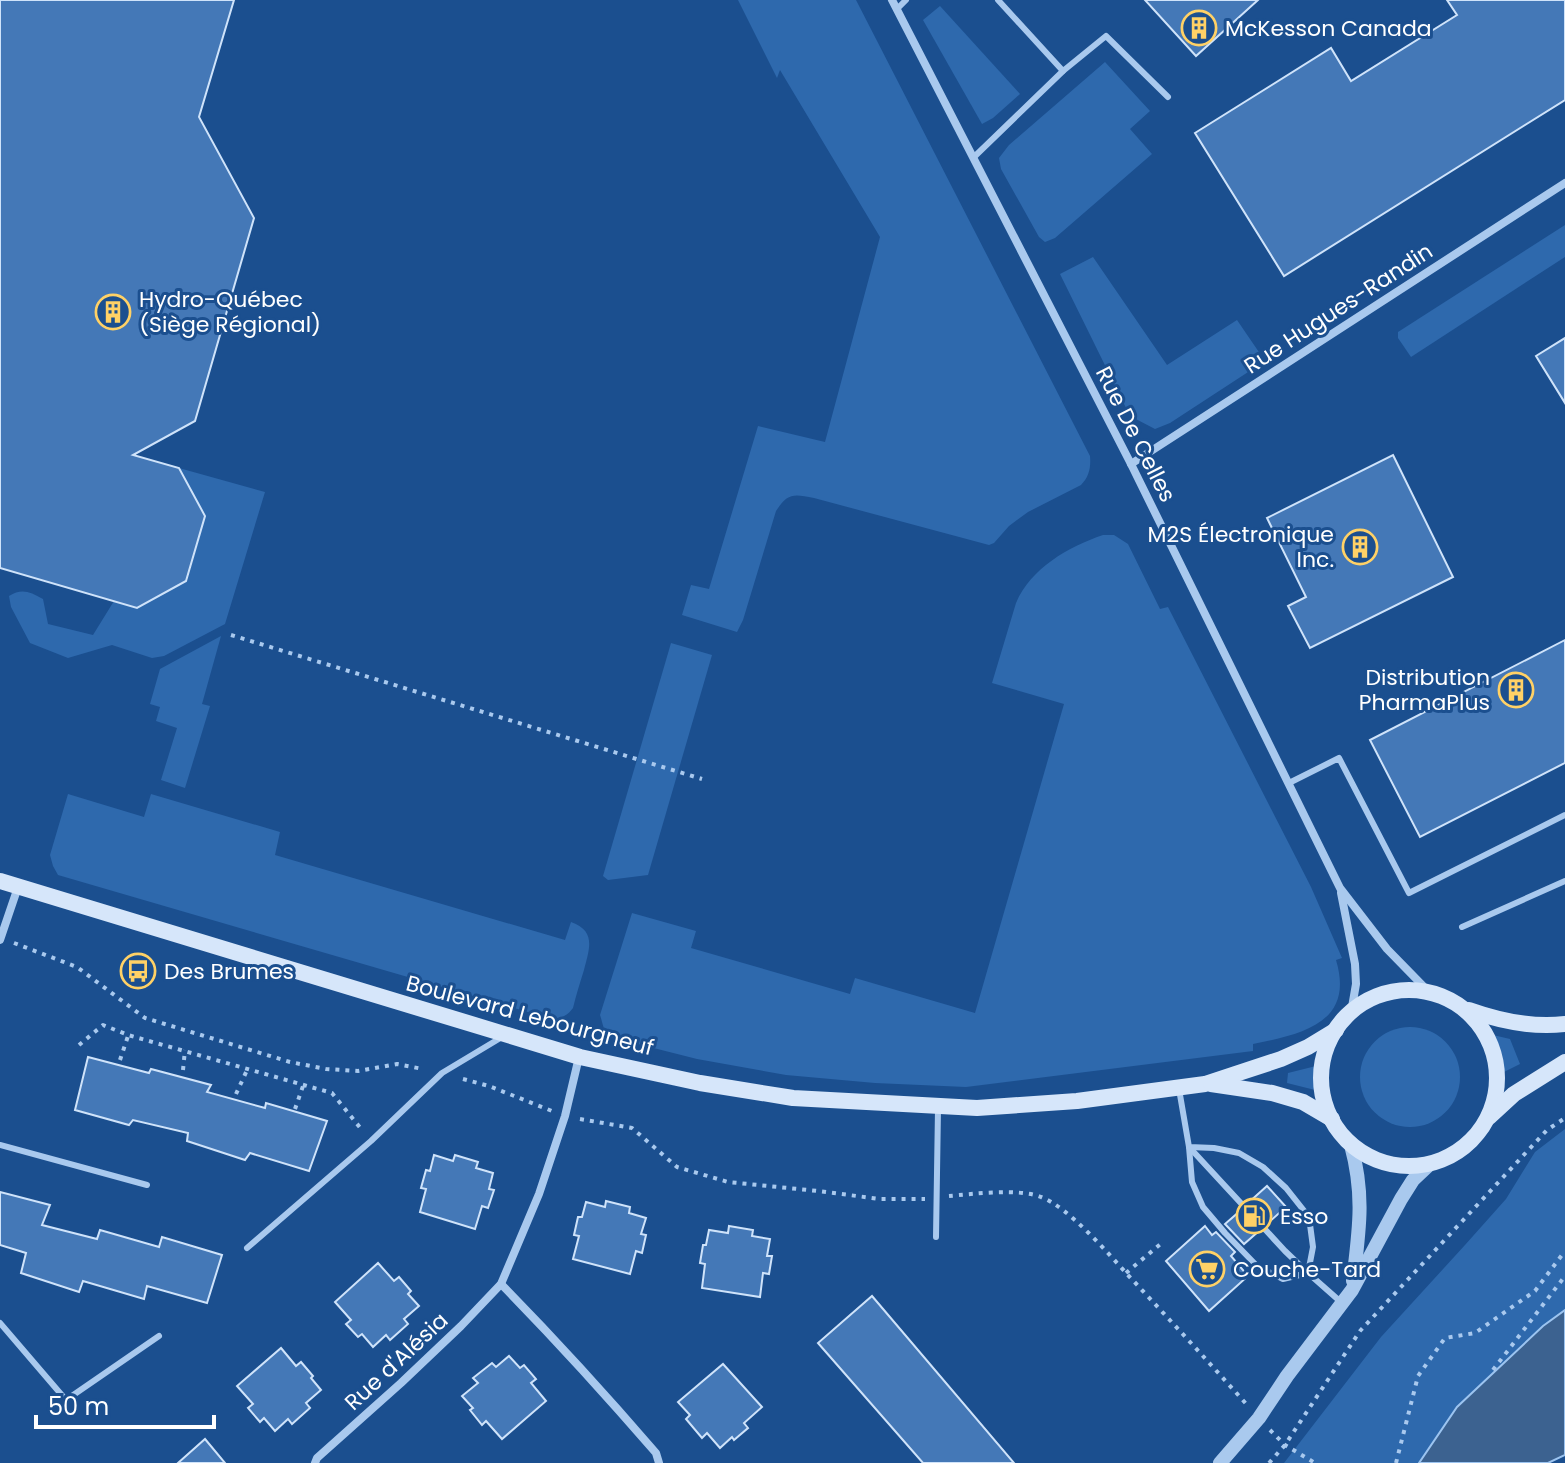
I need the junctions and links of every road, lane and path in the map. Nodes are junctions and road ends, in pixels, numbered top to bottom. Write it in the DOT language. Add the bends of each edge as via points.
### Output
graph roads {
  1 [pos="906,0"];
  2 [pos="998,0"];
  3 [pos="894,4"];
  4 [pos="1063,71"];
  5 [pos="1168,97"];
  6 [pos="973,158"];
  7 [pos="1565,183"];
  8 [pos="1131,464"];
  9 [pos="231,635"];
  10 [pos="702,779"];
  11 [pos="1289,783"];
  12 [pos="1565,815"];
  13 [pos="0,881"];
  14 [pos="1565,881"];
  15 [pos="18,887"];
  16 [pos="1340,888"];
  17 [pos="1462,927"];
  18 [pos="0,939"];
  19 [pos="1430,993"];
  20 [pos="1462,1008"];
  21 [pos="1351,1013"];
  22 [pos="1565,1024"];
  23 [pos="1336,1030"];
  24 [pos="507,1034"];
  25 [pos="128,1035"];
  26 [pos="79,1045"];
  27 [pos="185,1050"];
  28 [pos="580,1057"];
  29 [pos="120,1060"];
  30 [pos="1565,1062"];
  31 [pos="248,1068"];
  32 [pos="183,1070"];
  33 [pos="442,1073"];
  34 [pos="1205,1084"];
  35 [pos="303,1086"];
  36 [pos="1179,1087"];
  37 [pos="236,1094"];
  38 [pos="938,1106"];
  39 [pos="295,1109"];
  40 [pos="565,1116"];
  41 [pos="1488,1118"];
  42 [pos="1565,1118"];
  43 [pos="1332,1119"];
  44 [pos="371,1141"];
  45 [pos="0,1145"];
  46 [pos="1351,1145"];
  47 [pos="1189,1147"];
  48 [pos="1430,1164"];
  49 [pos="147,1185"];
  50 [pos="937,1198"];
  51 [pos="936,1237"];
  52 [pos="1164,1241"];
  53 [pos="247,1248"];
  54 [pos="1565,1251"];
  55 [pos="1126,1273"];
  56 [pos="1308,1273"];
  57 [pos="1565,1276"];
  58 [pos="501,1284"];
  59 [pos="1352,1290"];
  60 [pos="1342,1303"];
  61 [pos="0,1323"];
  62 [pos="159,1336"];
  63 [pos="1493,1370"];
  64 [pos="1259,1418"];
  65 [pos="1285,1445"];
  66 [pos="315,1463"];
  67 [pos="659,1463"];
  68 [pos="1220,1463"];
  69 [pos="1269,1463"];
  70 [pos="1315,1463"];
  71 [pos="1396,1463"];
  1 -- 3 [label="lane"];
  2 -- 4 [label="lane"];
  3 -- 6 [label="street, Rue De Celles"];
  4 -- 5 [label="lane" via="1106,36"];
  4 -- 6 [label="lane"];
  6 -- 8 [label="street, Rue De Celles"];
  7 -- 8 [label="street, Rue Hugues-Randin"];
  8 -- 11 [label="street, Rue De Celles"];
  9 -- 10 [label="path"];
  11 -- 12 [label="lane" via="1339,758 1409,893"];
  11 -- 16 [label="street, Rue De Celles"];
  13 -- 15 [label="main road, Boulevard Lebourgneuf"];
  14 -- 17 [label="lane"];
  15 -- 18 [label="street"];
  15 -- 24 [label="main road, Boulevard Lebourgneuf"];
  16 -- 19 [label="street, Rue De Celles" via="1387,949"];
  16 -- 21 [label="street, Rue De Celles" via="1355,964"];
  18 -- 33 [label="path" via="77,967 145,1018 290,1062 358,1071 397,1064"];
  19 -- 20 [label="main road"];
  19 -- 21 [label="main road" via="1380,995"];
  20 -- 22 [label="main road" via="1522,1024"];
  20 -- 41 [label="main road" via="1491,1046 1497,1070"];
  21 -- 23 [label="main road"];
  23 -- 34 [label="main road, Boulevard Lebourgneuf" via="1281,1059"];
  23 -- 43 [label="main road" via="1323,1062 1322,1084"];
  24 -- 28 [label="main road, Boulevard Lebourgneuf"];
  24 -- 33 [label="lane"];
  25 -- 26 [label="path" via="103,1025"];
  25 -- 27 [label="path"];
  25 -- 29 [label="path"];
  27 -- 31 [label="path"];
  27 -- 32 [label="path"];
  28 -- 38 [label="main road, Boulevard Lebourgneuf" via="793,1098"];
  28 -- 40 [label="street, Rue d'Alésia"];
  30 -- 41 [label="main road" via="1514,1094"];
  31 -- 35 [label="path"];
  31 -- 37 [label="path"];
  33 -- 40 [label="path"];
  33 -- 44 [label="lane"];
  34 -- 36 [label="main road, Boulevard Lebourgneuf"];
  34 -- 43 [label="main road, Boulevard Lebourgneuf" via="1272,1093 1303,1102"];
  35 -- 39 [label="path"];
  35 -- 44 [label="path" via="332,1093"];
  36 -- 38 [label="main road, Boulevard Lebourgneuf" via="1062,1102"];
  36 -- 47 [label="lane"];
  38 -- 50 [label="lane"];
  40 -- 50 [label="path" via="632,1128 677,1167 728,1182 880,1199"];
  40 -- 58 [label="street, Rue d'Alésia"];
  41 -- 48 [label="main road" via="1454,1155"];
  42 -- 65 [label="path" via="1547,1130 1360,1331"];
  43 -- 46 [label="main road"];
  44 -- 53 [label="lane"];
  45 -- 49 [label="lane"];
  46 -- 48 [label="main road" via="1389,1164"];
  46 -- 59 [label="street" via="1361,1219"];
  47 -- 56 [label="lane"];
  47 -- 56 [label="lane" via="1192,1182 1203,1207 1225,1233 1270,1273 1283,1279"];
  47 -- 56 [label="lane" via="1239,1153 1286,1188 1309,1217 1313,1247"];
  48 -- 59 [label="street" via="1401,1199"];
  50 -- 51 [label="lane"];
  50 -- 55 [label="path" via="1039,1196 1058,1206"];
  52 -- 55 [label="path"];
  54 -- 71 [label="path" via="1535,1291 1475,1333 1445,1338 1418,1376"];
  55 -- 64 [label="path"];
  56 -- 60 [label="lane"];
  57 -- 63 [label="path"];
  58 -- 66 [label="street, Rue d'Alésia"];
  58 -- 67 [label="street" via="608,1397"];
  59 -- 60 [label="street"];
  60 -- 64 [label="street"];
  61 -- 62 [label="lane" via="66,1400"];
  64 -- 68 [label="street"];
  65 -- 69 [label="path"];
  65 -- 70 [label="path"];
}
